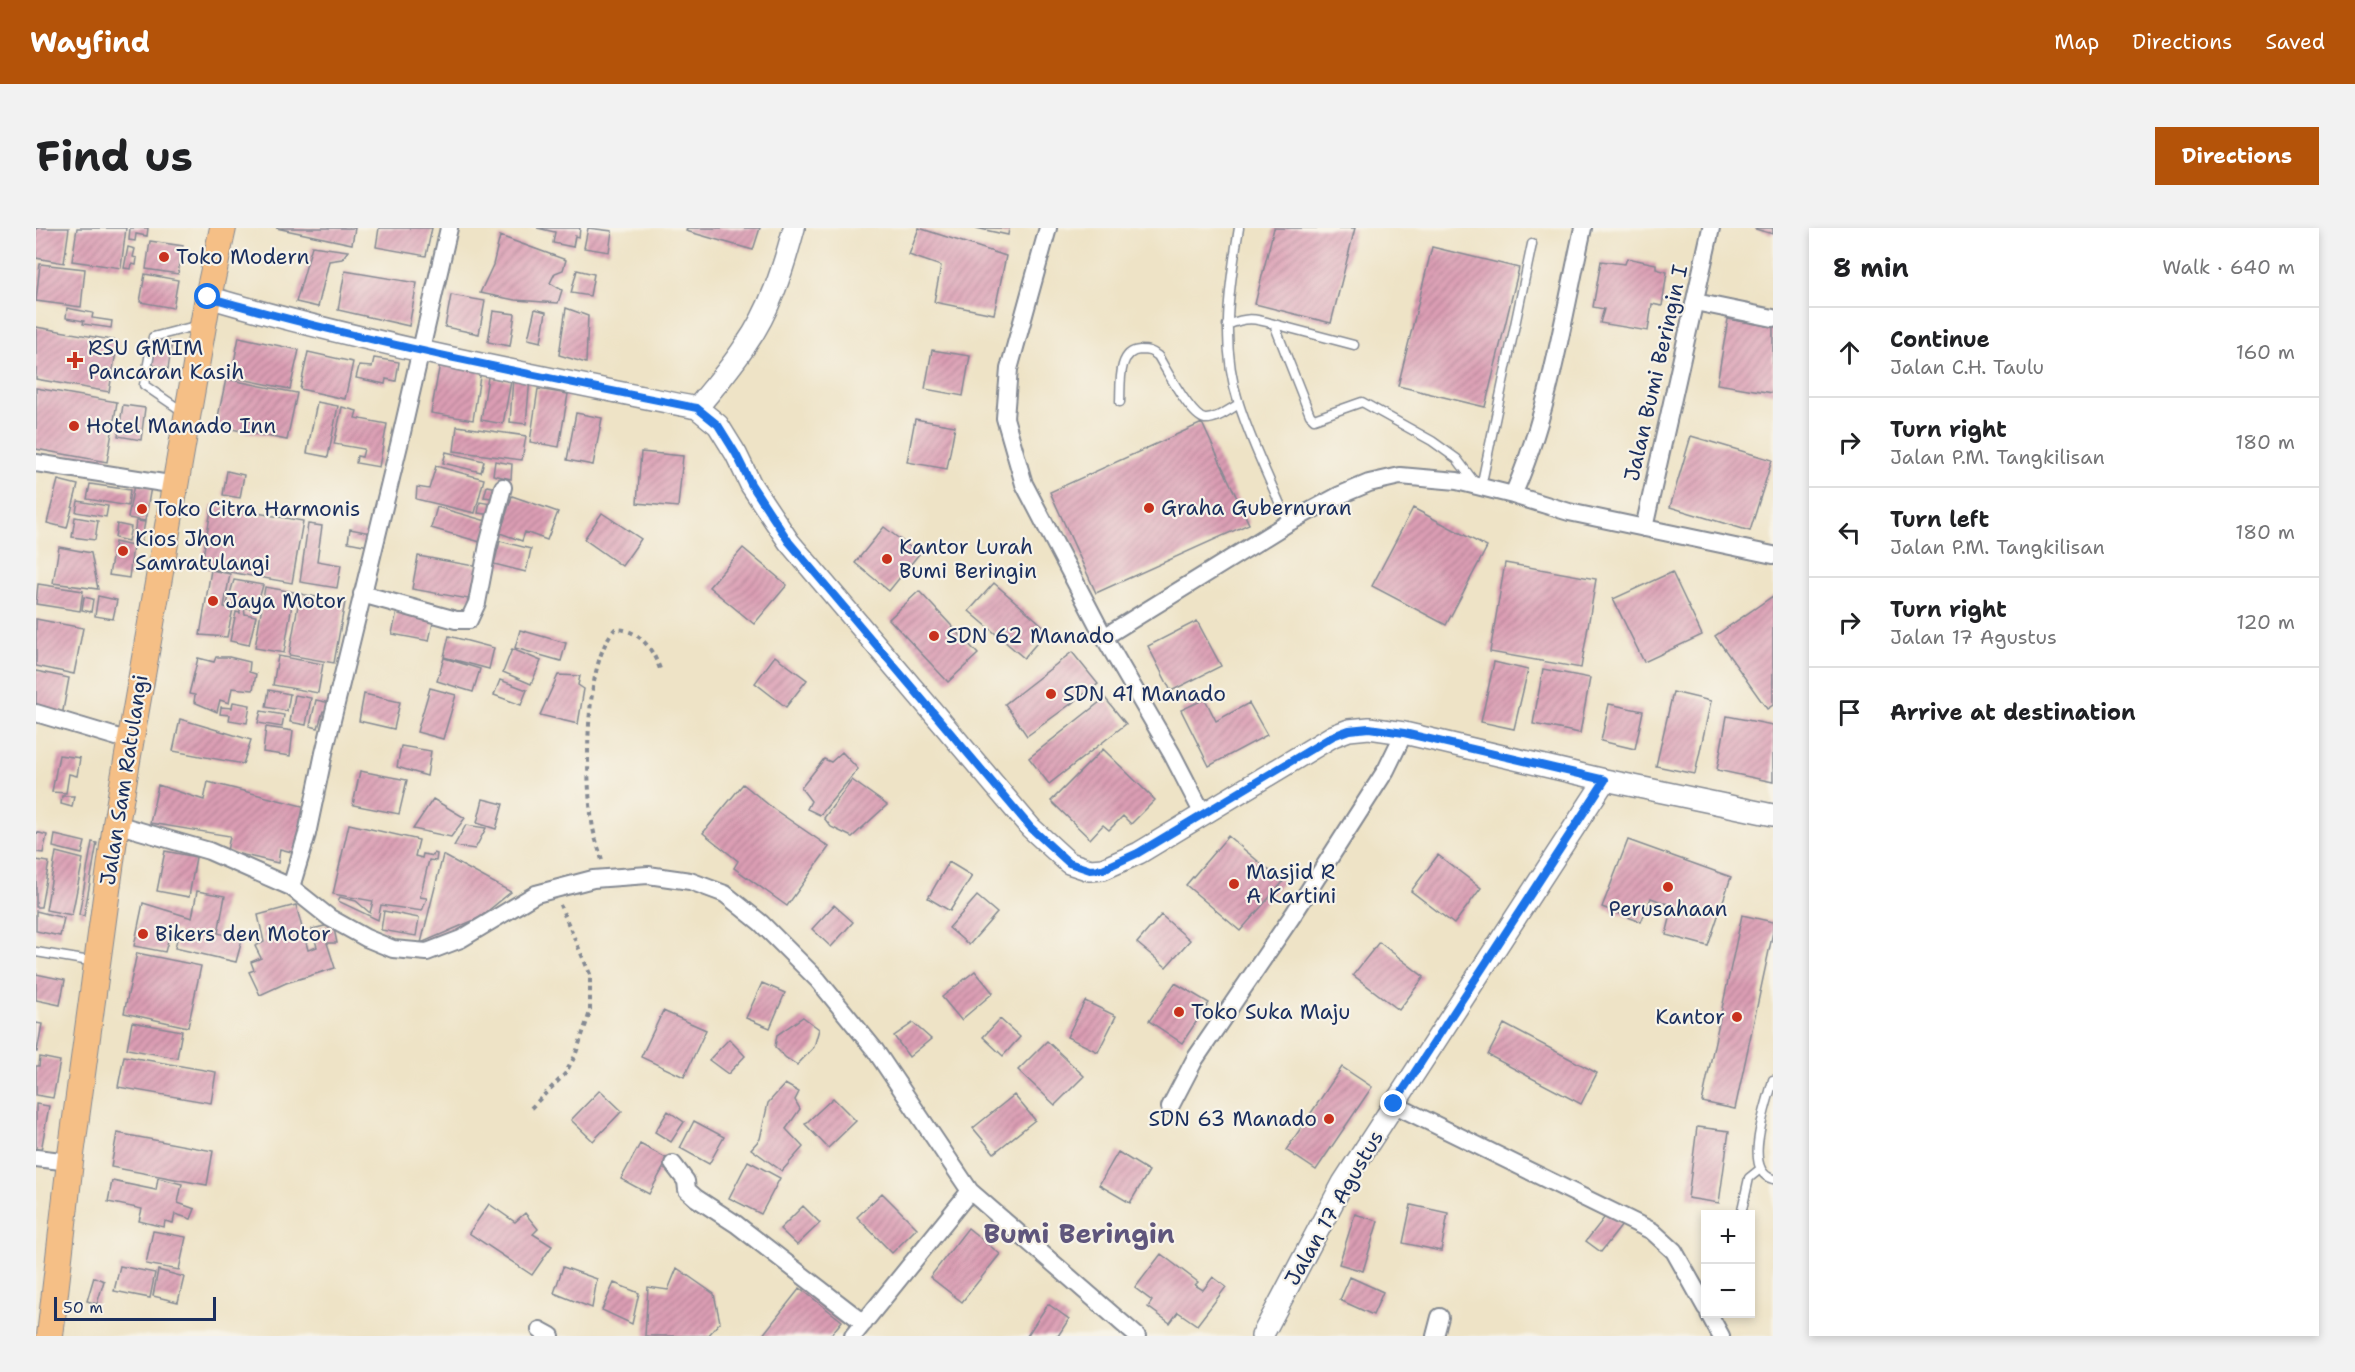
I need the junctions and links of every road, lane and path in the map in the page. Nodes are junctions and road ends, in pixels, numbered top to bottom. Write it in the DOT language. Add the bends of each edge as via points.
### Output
graph roads {
  1 [pos="223,228"];
  2 [pos="449,228"];
  3 [pos="794,228"];
  4 [pos="1048,228"];
  5 [pos="1239,228"];
  6 [pos="1583,228"];
  7 [pos="1711,228"];
  8 [pos="1532,244"];
  9 [pos="208,297"];
  10 [pos="1695,302"];
  11 [pos="1773,318"];
  12 [pos="204,324"];
  13 [pos="1274,324"];
  14 [pos="1227,325"];
  15 [pos="1354,345"];
  16 [pos="421,351"];
  17 [pos="1120,402"];
  18 [pos="1239,404"];
  19 [pos="697,408"];
  20 [pos="188,415"];
  21 [pos="36,463"];
  22 [pos="176,485"];
  23 [pos="1479,486"];
  24 [pos="503,487"];
  25 [pos="1513,495"];
  26 [pos="1288,523"];
  27 [pos="1644,528"];
  28 [pos="1773,555"];
  29 [pos="362,594"];
  30 [pos="1104,637"];
  31 [pos="660,669"];
  32 [pos="36,713"];
  33 [pos="1404,733"];
  34 [pos="130,741"];
  35 [pos="1605,780"];
  36 [pos="1203,814"];
  37 [pos="1773,815"];
  38 [pos="116,824"];
  39 [pos="608,878"];
  40 [pos="291,887"];
  41 [pos="552,888"];
  42 [pos="36,952"];
  43 [pos="96,962"];
  44 [pos="1773,1080"];
  45 [pos="1394,1104"];
  46 [pos="1170,1107"];
  47 [pos="531,1108"];
  48 [pos="36,1158"];
  49 [pos="70,1162"];
  50 [pos="673,1164"];
  51 [pos="1759,1170"];
  52 [pos="1773,1179"];
  53 [pos="970,1191"];
  54 [pos="1742,1210"];
  55 [pos="1701,1299"];
  56 [pos="1440,1317"];
  57 [pos="1710,1318"];
  58 [pos="864,1323"];
  59 [pos="50,1336"];
  60 [pos="853,1336"];
  61 [pos="1137,1336"];
  62 [pos="1262,1336"];
  63 [pos="1436,1336"];
  64 [pos="1721,1336"];
  1 -- 9 [label="main road, Jalan Sam Ratulangi"];
  2 -- 16 [label="street"];
  3 -- 19 [label="street" via="784,267 765,311 746,346"];
  4 -- 30 [label="street" via="1009,369 1005,418 1024,484"];
  5 -- 14 [label="lane" via="1228,290"];
  6 -- 25 [label="street" via="1543,407"];
  7 -- 10 [label="street, Jalan Bumi Beringin I"];
  8 -- 23 [label="lane"];
  9 -- 12 [label="main road, Jalan Sam Ratulangi"];
  9 -- 16 [label="street"];
  10 -- 11 [label="street"];
  10 -- 27 [label="street, Jalan Bumi Beringin I"];
  12 -- 20 [label="main road, Jalan Sam Ratulangi"];
  12 -- 20 [label="lane" via="153,337 144,385"];
  13 -- 14 [label="lane" via="1243,318"];
  13 -- 15 [label="lane"];
  13 -- 23 [label="lane" via="1314,419 1362,402 1432,441 1457,459"];
  14 -- 18 [label="lane"];
  16 -- 19 [label="street"];
  16 -- 29 [label="street"];
  17 -- 18 [label="lane" via="1123,363 1130,354 1141,350 1158,356 1193,411 1201,417 1212,418"];
  18 -- 26 [label="lane"];
  19 -- 36 [label="street" via="718,425 789,542 1031,828 1069,863 1090,870 1103,869"];
  20 -- 22 [label="main road, Jalan Sam Ratulangi"];
  21 -- 22 [label="street"];
  22 -- 34 [label="main road, Jalan Sam Ratulangi"];
  23 -- 25 [label="street"];
  23 -- 26 [label="street" via="1400,476 1338,495"];
  24 -- 29 [label="street" via="477,603 469,620 456,620"];
  25 -- 27 [label="street"];
  26 -- 30 [label="street"];
  27 -- 28 [label="street"];
  29 -- 40 [label="street" via="307,834"];
  30 -- 36 [label="street"];
  31 -- 39 [label="path" via="656,657 639,636 623,629 610,634 598,663 588,740 589,796 593,830"];
  32 -- 34 [label="street"];
  33 -- 35 [label="street"];
  33 -- 36 [label="street" via="1369,728 1333,736"];
  33 -- 46 [label="street" via="1386,770 1195,1059"];
  34 -- 38 [label="main road, Jalan Sam Ratulangi"];
  35 -- 37 [label="street"];
  35 -- 45 [label="street, Jalan 17 Agustus"];
  38 -- 40 [label="street" via="209,851"];
  38 -- 43 [label="main road, Jalan Sam Ratulangi"];
  39 -- 41 [label="street"];
  39 -- 53 [label="street" via="648,875 690,881 725,894 761,923 818,980 875,1050"];
  40 -- 41 [label="street" via="330,918 366,938 393,949 427,952 461,939"];
  41 -- 47 [label="path" via="590,974 590,1012 565,1074"];
  42 -- 43 [label="lane"];
  43 -- 49 [label="main road, Jalan Sam Ratulangi"];
  44 -- 51 [label="lane" via="1756,1153"];
  45 -- 55 [label="street" via="1652,1231 1674,1251"];
  45 -- 62 [label="street, Jalan 17 Agustus" via="1343,1183"];
  48 -- 49 [label="street"];
  49 -- 59 [label="main road, Jalan Sam Ratulangi"];
  50 -- 58 [label="street" via="696,1198 736,1224"];
  51 -- 52 [label="lane"];
  51 -- 54 [label="lane" via="1749,1178"];
  53 -- 58 [label="street"];
  53 -- 61 [label="street"];
  56 -- 63 [label="street"];
  57 -- 64 [label="street"];
  58 -- 60 [label="street"];
}
